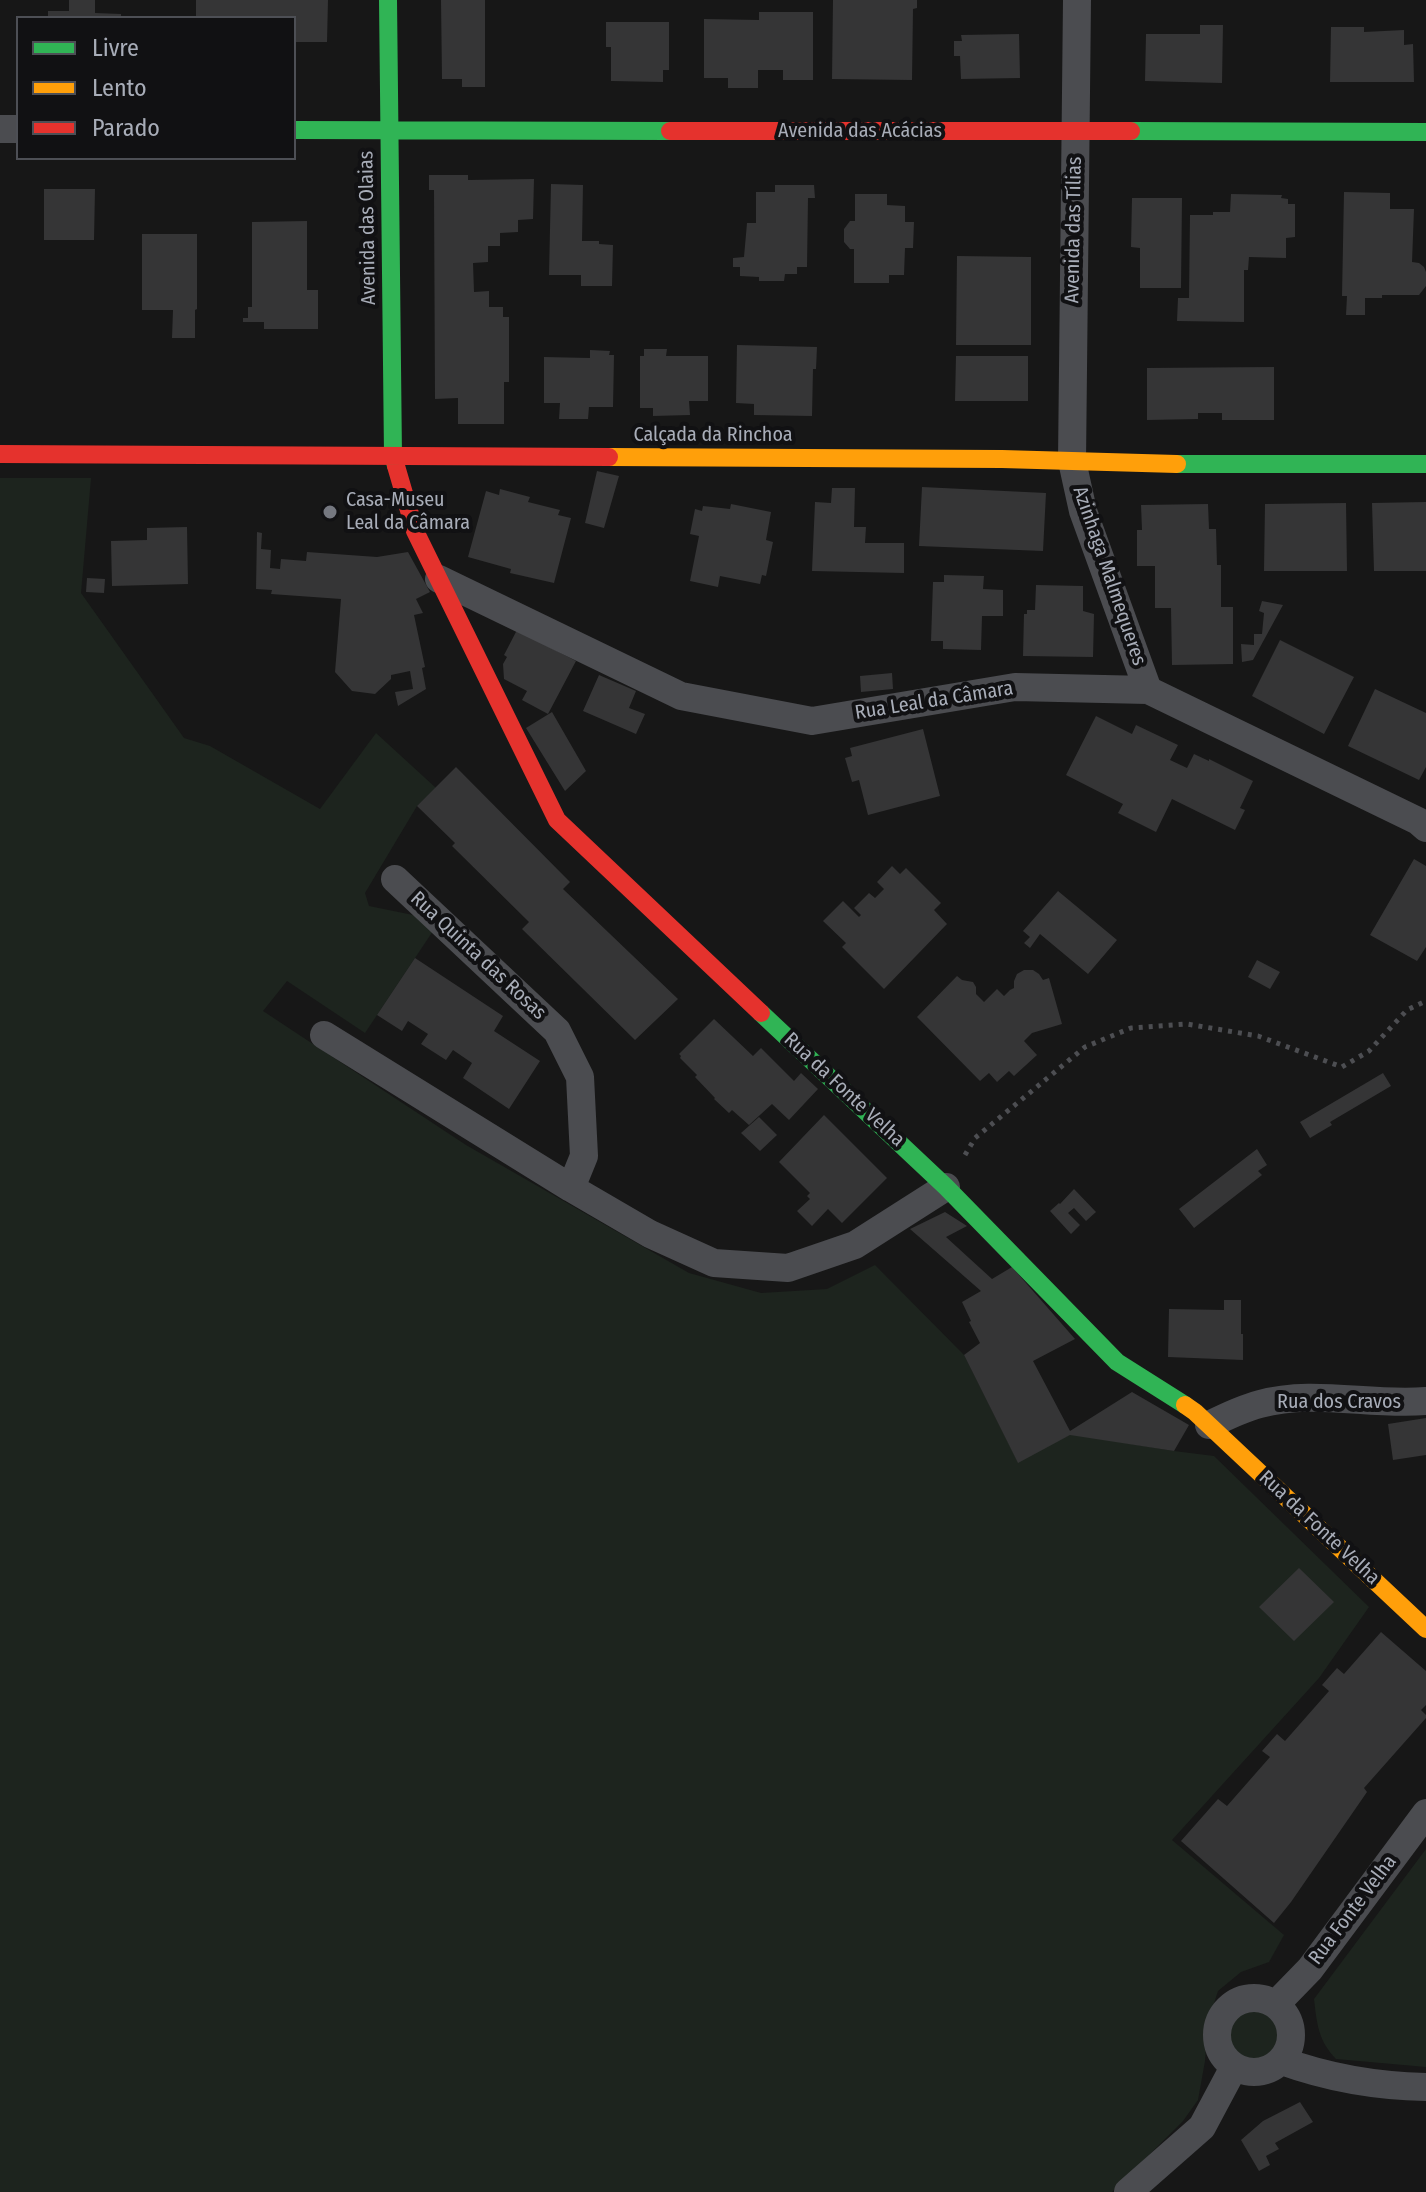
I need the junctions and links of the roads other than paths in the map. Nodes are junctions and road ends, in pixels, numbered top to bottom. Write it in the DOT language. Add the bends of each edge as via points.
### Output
graph roads {
  1 [pos="388,0"];
  2 [pos="1077,0"];
  3 [pos="296,130"];
  4 [pos="388,130"];
  5 [pos="1075,132"];
  6 [pos="1426,132"];
  7 [pos="0,454"];
  8 [pos="393,455"];
  9 [pos="1072,461"];
  10 [pos="1426,464"];
  11 [pos="439,579"];
  12 [pos="1148,690"];
  13 [pos="1426,828"];
  14 [pos="395,879"];
  15 [pos="324,1035"];
  16 [pos="946,1187"];
  17 [pos="571,1188"];
  18 [pos="1426,1401"];
  19 [pos="1209,1425"];
  20 [pos="1426,1629"];
  21 [pos="1426,1813"];
  22 [pos="1276,2004"];
  23 [pos="1282,2061"];
  24 [pos="1234,2067"];
  25 [pos="1426,2087"];
  26 [pos="1128,2192"];
  1 -- 4 [label="street, Avenida das Olaias"];
  2 -- 5 [label="street, Avenida das Tílias"];
  3 -- 4 [label="street, Avenida das Acácias"];
  4 -- 5 [label="street, Avenida das Acácias"];
  4 -- 8 [label="street, Avenida das Olaias"];
  5 -- 6 [label="street, Avenida das Acácias"];
  5 -- 9 [label="street, Avenida das Tílias"];
  7 -- 8 [label="street, Calçada da Rinchoa"];
  8 -- 9 [label="street, Calçada da Rinchoa"];
  8 -- 11 [label="street, Rua da Fonte Velha" via="415,531"];
  9 -- 10 [label="street, Calçada da Rinchoa"];
  9 -- 12 [label="street, Azinhaga Malmequeres" via="1083,511"];
  11 -- 12 [label="street, Rua Leal da Câmara" via="681,696 812,721 1015,687"];
  11 -- 16 [label="street, Rua da Fonte Velha" via="557,820"];
  12 -- 13 [label="street, Rua Leal da Câmara"];
  14 -- 17 [label="street, Rua Quinta das Rosas" via="557,1031 580,1077 584,1156"];
  15 -- 17 [label="street"];
  16 -- 17 [label="street" via="855,1245 788,1268 714,1263 650,1234"];
  16 -- 19 [label="street, Rua da Fonte Velha" via="1117,1362"];
  18 -- 19 [label="street, Rua dos Cravos" via="1278,1400"];
  19 -- 20 [label="street, Rua da Fonte Velha"];
  21 -- 22 [label="street, Rua Fonte Velha" via="1310,1969"];
  22 -- 23 [label="street" via="1292,2031"];
  22 -- 24 [label="street" via="1247,1998 1223,2014 1217,2043"];
  23 -- 24 [label="street" via="1259,2073"];
  23 -- 25 [label="street" via="1343,2079"];
  24 -- 26 [label="street" via="1202,2127"];
}
